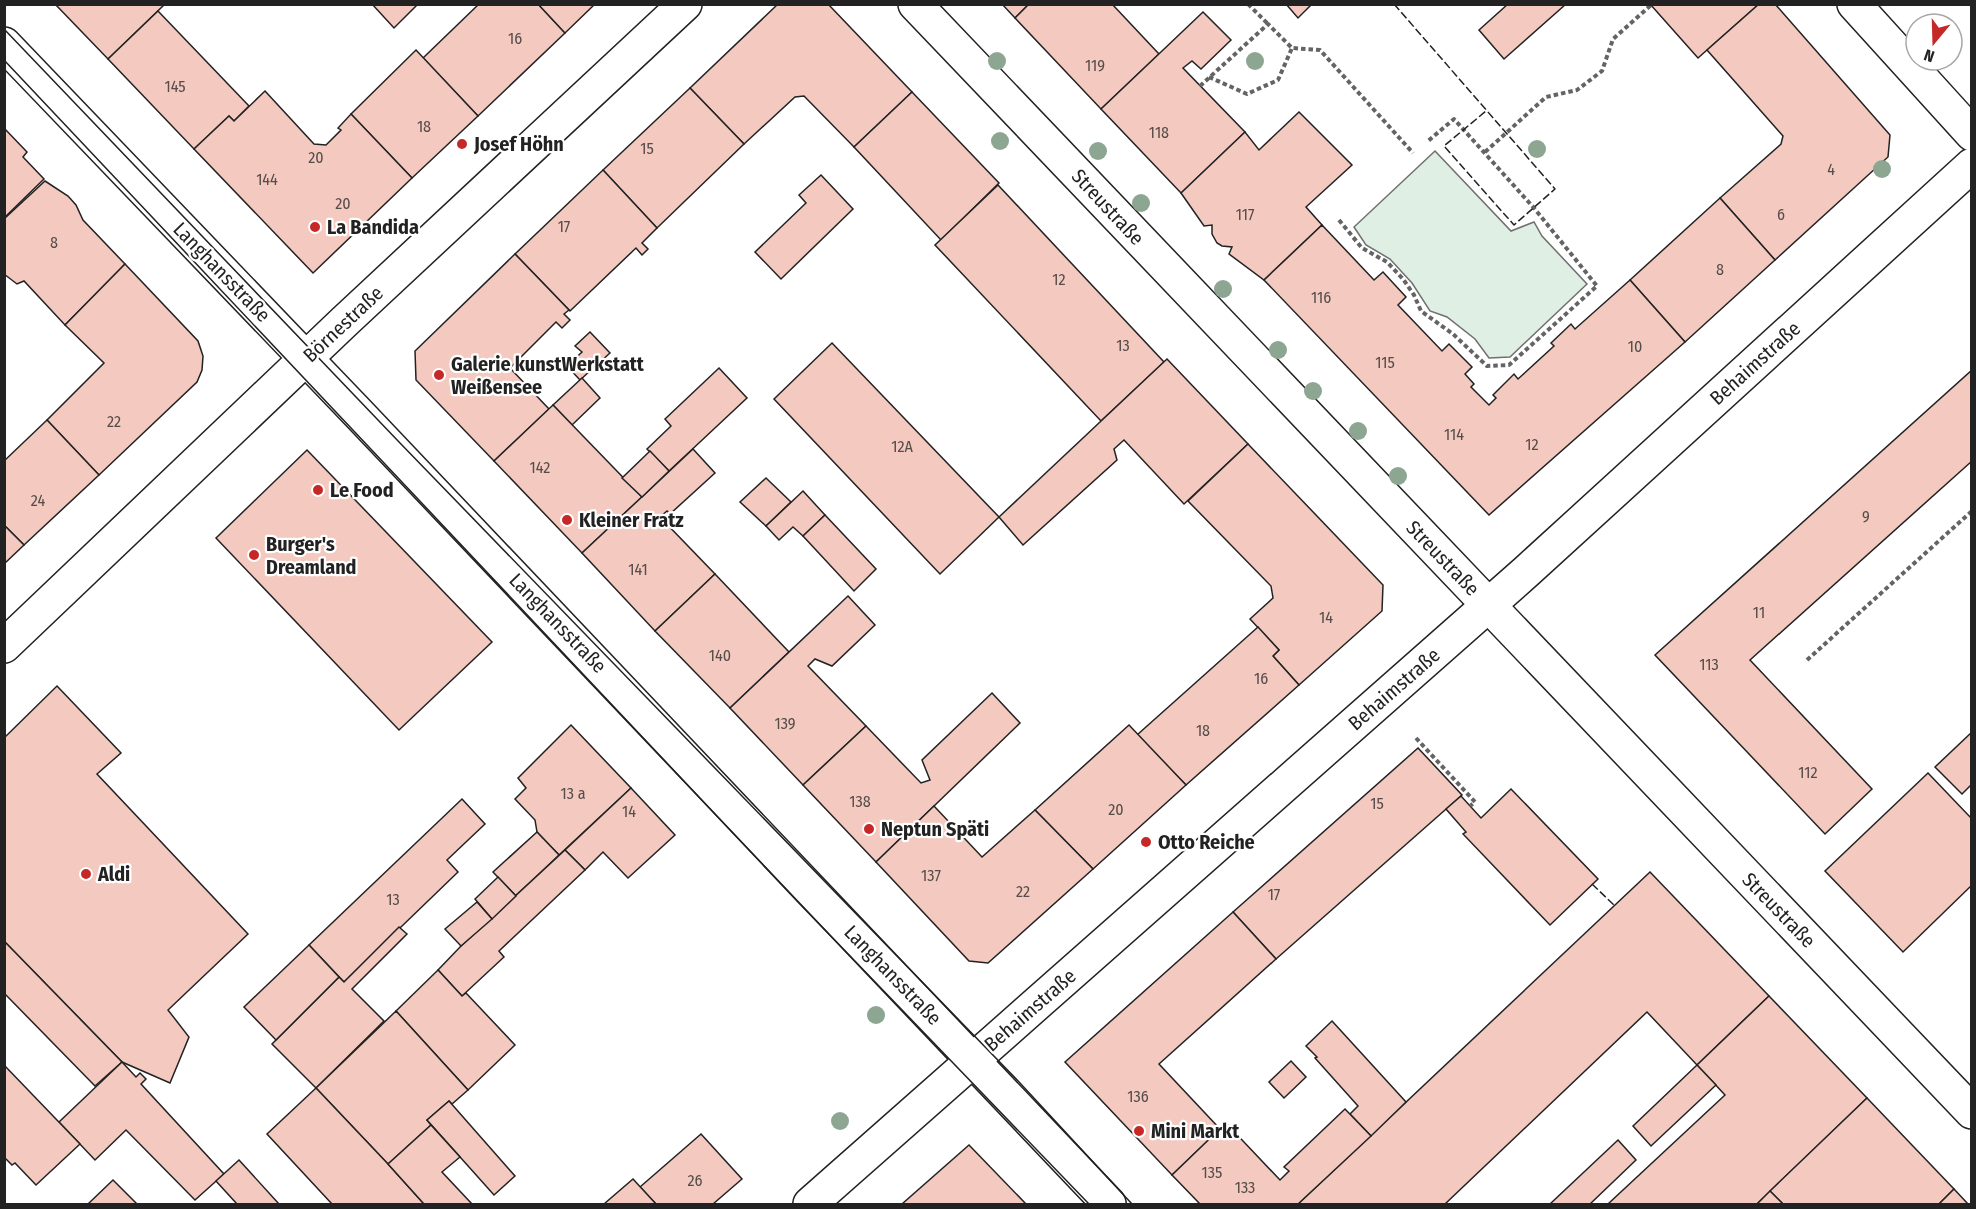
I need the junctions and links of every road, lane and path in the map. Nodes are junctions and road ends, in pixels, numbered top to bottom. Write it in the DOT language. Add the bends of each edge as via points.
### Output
graph roads {
  1 [pos="685,4"];
  2 [pos="915,4"];
  3 [pos="1248,4"];
  4 [pos="1854,4"];
  5 [pos="1651,5"];
  6 [pos="1268,24"];
  7 [pos="4,44"];
  8 [pos="1292,48"];
  9 [pos="1209,77"];
  10 [pos="1200,86"];
  11 [pos="1971,134"];
  12 [pos="1428,141"];
  13 [pos="1485,152"];
  14 [pos="1413,153"];
  15 [pos="1971,165"];
  16 [pos="1339,220"];
  17 [pos="306,359"];
  18 [pos="1971,511"];
  19 [pos="1489,605"];
  20 [pos="4,646"];
  21 [pos="1807,660"];
  22 [pos="1416,738"];
  23 [pos="1470,806"];
  24 [pos="973,1061"];
  25 [pos="1971,1112"];
  26 [pos="810,1204"];
  27 [pos="1109,1204"];
  1 -- 17 [label="street, Börnestraße"];
  2 -- 19 [label="street, Streustraße"];
  3 -- 6 [label="path"];
  4 -- 11 [label="street"];
  5 -- 13 [label="path" via="1613,39 1602,71 1577,90 1546,97"];
  6 -- 8 [label="path"];
  6 -- 9 [label="path"];
  7 -- 17 [label="street, Langhansstraße"];
  8 -- 9 [label="path" via="1278,80 1246,94"];
  8 -- 14 [label="path" via="1320,50"];
  9 -- 10 [label="path"];
  12 -- 13 [label="path" via="1454,119"];
  13 -- 16 [label="path" via="1597,286 1509,364 1487,366 1421,311 1403,279 1387,262 1362,248"];
  15 -- 19 [label="street, Behaimstraße"];
  17 -- 20 [label="street, Börnestraße"];
  17 -- 24 [label="street, Langhansstraße"];
  18 -- 21 [label="path"];
  19 -- 24 [label="street, Behaimstraße"];
  19 -- 25 [label="street, Streustraße"];
  22 -- 23 [label="path" via="1475,802"];
  24 -- 26 [label="street, Behaimstraße"];
  24 -- 27 [label="street, Langhansstraße"];
}
